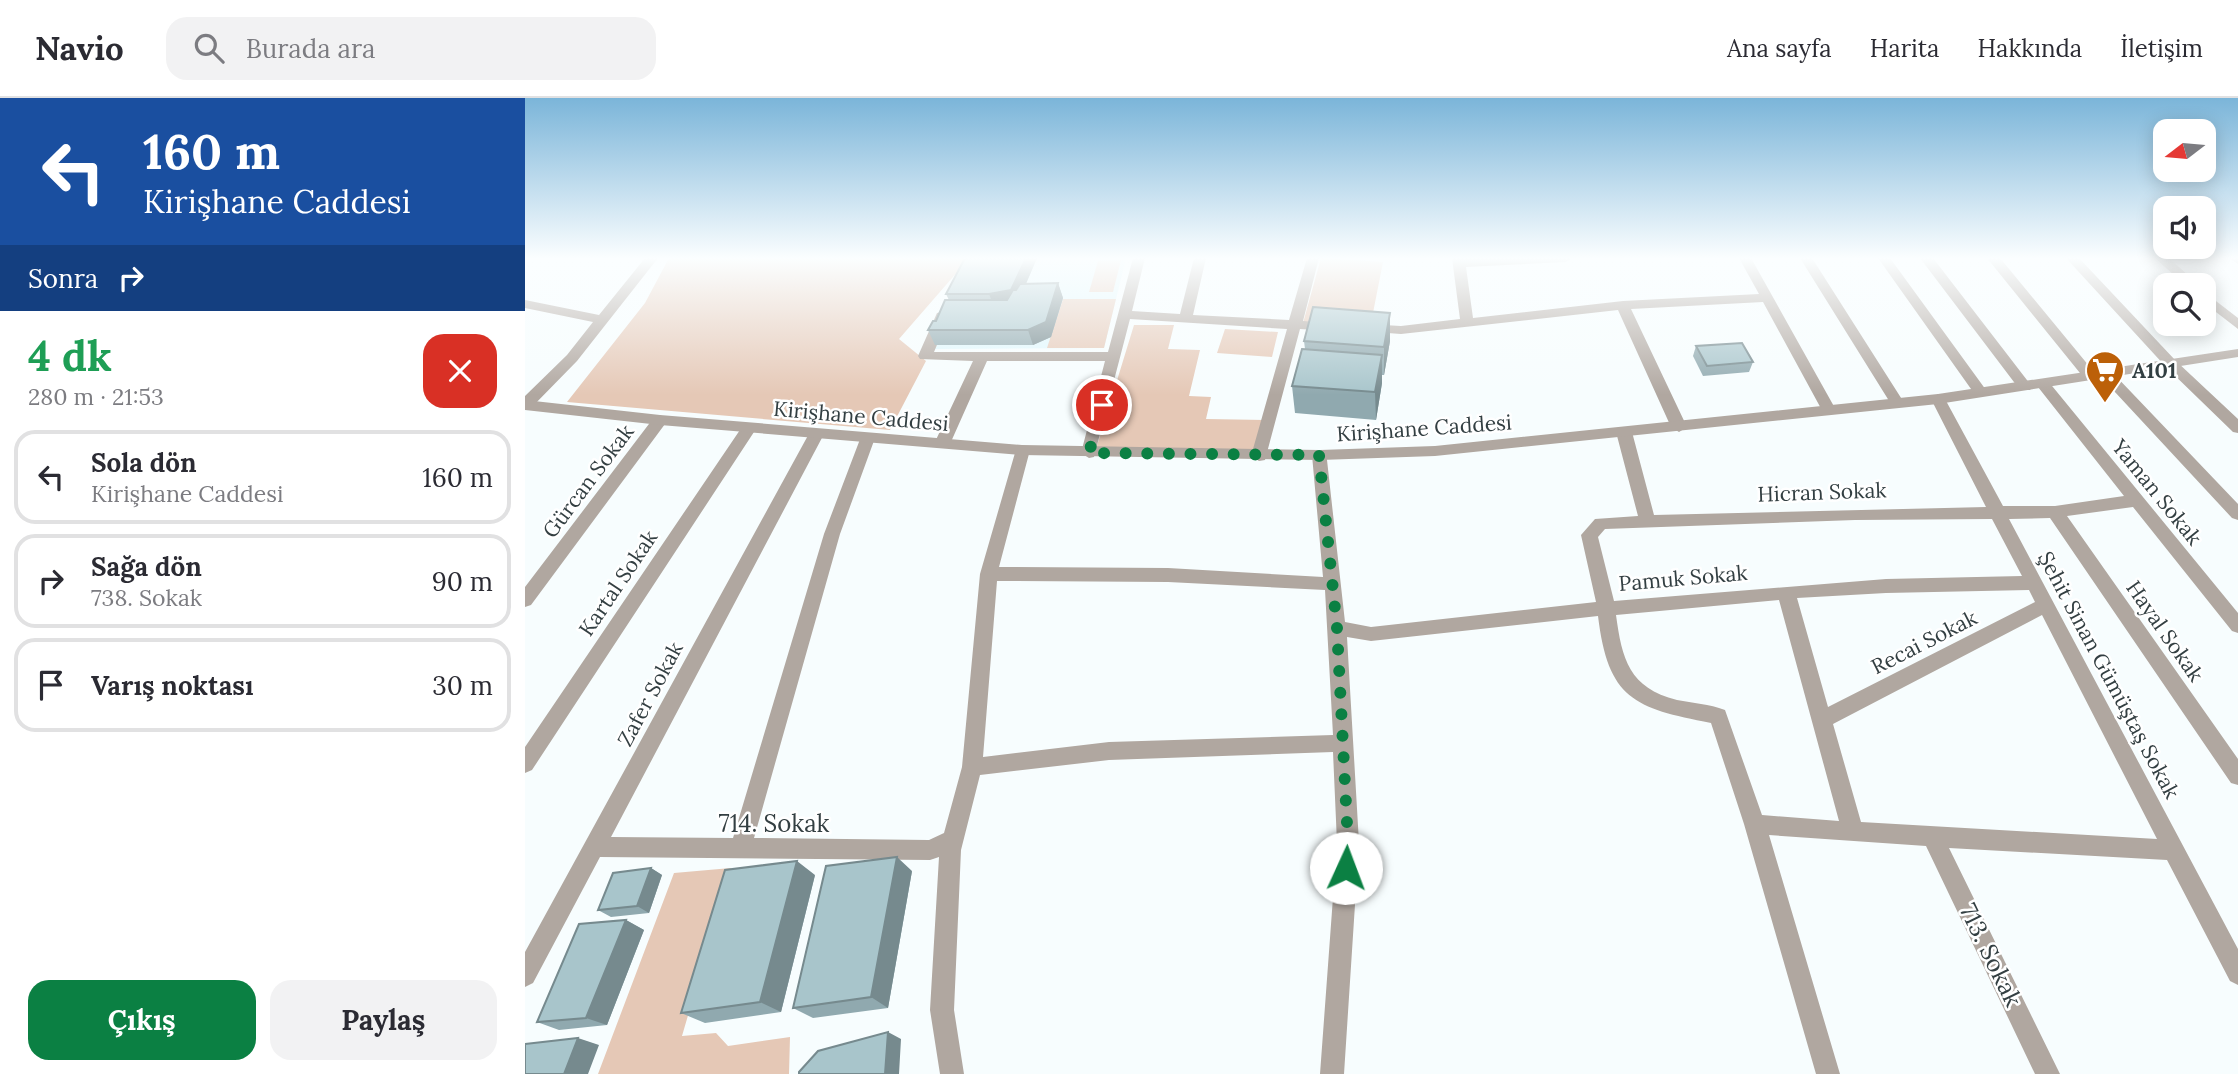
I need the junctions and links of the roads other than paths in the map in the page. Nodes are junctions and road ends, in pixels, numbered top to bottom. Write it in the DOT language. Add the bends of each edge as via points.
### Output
graph roads {
  1 [pos="527,304"];
  2 [pos="615,304"];
  3 [pos="1128,304"];
  4 [pos="1189,304"];
  5 [pos="1300,304"];
  6 [pos="1464,304"];
  7 [pos="1653,304"];
  8 [pos="1770,304"];
  9 [pos="1834,304"];
  10 [pos="1917,304"];
  11 [pos="1961,304"];
  12 [pos="2030,304"];
  13 [pos="2115,304"];
  14 [pos="1623,305"];
  15 [pos="2216,306"];
  16 [pos="945,307"];
  17 [pos="1125,315"];
  18 [pos="1186,318"];
  19 [pos="602,320"];
  20 [pos="1467,322"];
  21 [pos="2238,325"];
  22 [pos="1294,326"];
  23 [pos="2238,353"];
  24 [pos="982,356"];
  25 [pos="1114,357"];
  26 [pos="2171,363"];
  27 [pos="2106,374"];
  28 [pos="2089,375"];
  29 [pos="2043,384"];
  30 [pos="2025,387"];
  31 [pos="1981,393"];
  32 [pos="1938,398"];
  33 [pos="1895,401"];
  34 [pos="525,405"];
  35 [pos="1829,410"];
  36 [pos="660,420"];
  37 [pos="1679,427"];
  38 [pos="749,428"];
  39 [pos="2238,428"];
  40 [pos="1625,432"];
  41 [pos="816,434"];
  42 [pos="867,438"];
  43 [pos="942,444"];
  44 [pos="1022,450"];
  45 [pos="1089,453"];
  46 [pos="1319,455"];
  47 [pos="1259,456"];
  48 [pos="2137,500"];
  49 [pos="1997,510"];
  50 [pos="2055,512"];
  51 [pos="2238,514"];
  52 [pos="1647,520"];
  53 [pos="989,574"];
  54 [pos="2035,583"];
  55 [pos="1333,584"];
  56 [pos="1786,592"];
  57 [pos="525,600"];
  58 [pos="2046,605"];
  59 [pos="1604,608"];
  60 [pos="2238,626"];
  61 [pos="1337,628"];
  62 [pos="1822,720"];
  63 [pos="1343,743"];
  64 [pos="525,764"];
  65 [pos="972,767"];
  66 [pos="2238,776"];
  67 [pos="1755,824"];
  68 [pos="1853,832"];
  69 [pos="1933,837"];
  70 [pos="952,840"];
  71 [pos="594,847"];
  72 [pos="740,849"];
  73 [pos="2174,850"];
  74 [pos="2238,973"];
  75 [pos="525,975"];
  76 [pos="952,1074"];
  77 [pos="1332,1074"];
  78 [pos="1828,1074"];
  79 [pos="2048,1074"];
  1 -- 19 [label="street"];
  2 -- 19 [label="street"];
  3 -- 17 [label="street"];
  4 -- 18 [label="street"];
  5 -- 22 [label="street"];
  6 -- 20 [label="street"];
  7 -- 14 [label="street"];
  8 -- 35 [label="street"];
  9 -- 33 [label="street"];
  10 -- 31 [label="street"];
  11 -- 30 [label="street"];
  12 -- 28 [label="street"];
  13 -- 26 [label="street"];
  14 -- 20 [label="street"];
  14 -- 37 [label="street"];
  15 -- 21 [label="street"];
  16 -- 24 [label="street" via="925,356"];
  17 -- 18 [label="street"];
  17 -- 25 [label="street"];
  18 -- 22 [label="street"];
  19 -- 34 [label="street"];
  20 -- 22 [label="street" via="1401,330"];
  22 -- 47 [label="street"];
  23 -- 26 [label="street, Kirişhane Caddesi"];
  24 -- 25 [label="street"];
  24 -- 43 [label="street"];
  25 -- 45 [label="street"];
  26 -- 27 [label="street, Kirişhane Caddesi"];
  26 -- 39 [label="street"];
  27 -- 28 [label="street, Kirişhane Caddesi"];
  27 -- 51 [label="street"];
  28 -- 29 [label="street, Kirişhane Caddesi"];
  29 -- 30 [label="street, Kirişhane Caddesi"];
  29 -- 48 [label="street, Yaman Sokak"];
  30 -- 31 [label="street, Kirişhane Caddesi"];
  31 -- 32 [label="street, Kirişhane Caddesi"];
  32 -- 33 [label="street, Kirişhane Caddesi"];
  32 -- 49 [label="street, Şehit Sinan Gümüştaş Sokak"];
  33 -- 35 [label="street, Kirişhane Caddesi"];
  34 -- 36 [label="street, Kirişhane Caddesi"];
  35 -- 37 [label="street, Kirişhane Caddesi"];
  36 -- 38 [label="street, Kirişhane Caddesi"];
  36 -- 57 [label="street, Gürcan Sokak"];
  37 -- 40 [label="street, Kirişhane Caddesi"];
  38 -- 41 [label="street, Kirişhane Caddesi"];
  38 -- 64 [label="street, Kartal Sokak"];
  40 -- 46 [label="street, Kirişhane Caddesi" via="1435,451"];
  40 -- 52 [label="street"];
  41 -- 42 [label="street, Kirişhane Caddesi"];
  41 -- 71 [label="street, Zafer Sokak"];
  42 -- 43 [label="street, Kirişhane Caddesi"];
  42 -- 72 [label="street" via="832,534"];
  43 -- 44 [label="street, Kirişhane Caddesi"];
  44 -- 45 [label="street, Kirişhane Caddesi"];
  44 -- 53 [label="street"];
  45 -- 47 [label="street, Kirişhane Caddesi"];
  46 -- 47 [label="street, Kirişhane Caddesi"];
  46 -- 55 [label="street"];
  48 -- 50 [label="street, Hicran Sokak"];
  48 -- 60 [label="street, Yaman Sokak"];
  49 -- 50 [label="street, Hicran Sokak"];
  49 -- 52 [label="street, Hicran Sokak"];
  49 -- 54 [label="street, Şehit Sinan Gümüştaş Sokak"];
  50 -- 66 [label="street, Hayal Sokak"];
  52 -- 59 [label="street, Hicran Sokak" via="1601,523 1589,535"];
  53 -- 55 [label="street" via="1168,575"];
  53 -- 65 [label="street"];
  54 -- 56 [label="street, Pamuk Sokak"];
  54 -- 58 [label="street, Şehit Sinan Gümüştaş Sokak"];
  55 -- 61 [label="street"];
  56 -- 59 [label="street, Pamuk Sokak"];
  56 -- 62 [label="street"];
  58 -- 62 [label="street, Recai Sokak"];
  58 -- 73 [label="street, Şehit Sinan Gümüştaş Sokak"];
  59 -- 61 [label="street, Pamuk Sokak" via="1371,634"];
  59 -- 67 [label="street" via="1618,666 1634,690 1659,703 1718,716"];
  61 -- 63 [label="street"];
  62 -- 68 [label="street"];
  63 -- 65 [label="street" via="1109,751"];
  63 -- 77 [label="street" via="1348,843"];
  65 -- 70 [label="street"];
  67 -- 68 [label="street"];
  67 -- 78 [label="street"];
  68 -- 69 [label="street"];
  69 -- 73 [label="street"];
  69 -- 79 [label="street, 713. Sokak"];
  70 -- 72 [label="street, 714. Sokak" via="930,850"];
  70 -- 76 [label="street" via="942,1010"];
  71 -- 72 [label="street, 714. Sokak"];
  71 -- 75 [label="street, Zafer Sokak"];
  73 -- 74 [label="street, Şehit Sinan Gümüştaş Sokak"];
}
